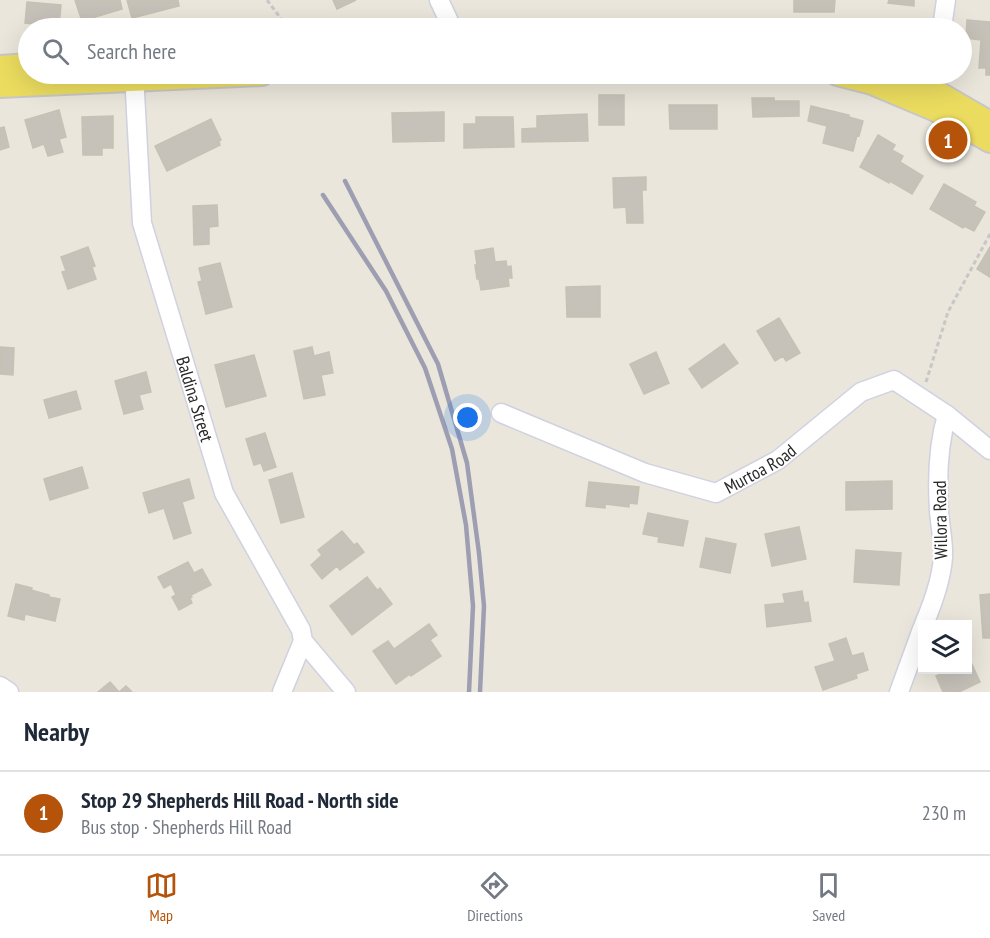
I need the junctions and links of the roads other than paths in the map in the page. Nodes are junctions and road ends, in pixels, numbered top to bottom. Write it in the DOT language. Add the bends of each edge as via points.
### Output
graph roads {
  1 [pos="439,0"];
  2 [pos="946,0"];
  3 [pos="448,18"];
  4 [pos="943,18"];
  5 [pos="18,66"];
  6 [pos="0,67"];
  7 [pos="27,84"];
  8 [pos="134,84"];
  9 [pos="880,84"];
  10 [pos="917,84"];
  11 [pos="0,86"];
  12 [pos="931,90"];
  13 [pos="990,123"];
  14 [pos="990,141"];
  15 [pos="501,413"];
  16 [pos="947,415"];
  17 [pos="990,450"];
  18 [pos="926,620"];
  19 [pos="918,640"];
  20 [pos="303,641"];
  21 [pos="0,686"];
  22 [pos="9,692"];
  23 [pos="282,692"];
  24 [pos="346,692"];
  25 [pos="899,692"];
  1 -- 3 [label="street"];
  2 -- 4 [label="street"];
  5 -- 6 [label="main road"];
  7 -- 11 [label="main road"];
  8 -- 20 [label="street, Baldina Street" via="142,224 224,494 301,630"];
  9 -- 12 [label="main road"];
  10 -- 12 [label="main road"];
  12 -- 13 [label="main road"];
  12 -- 14 [label="main road"];
  15 -- 16 [label="street, Murtoa Road" via="645,473 716,493 778,460 861,392 894,380"];
  16 -- 17 [label="street, Murtoa Road"];
  16 -- 18 [label="street, Willora Road" via="939,458 943,557"];
  19 -- 25 [label="street"];
  20 -- 23 [label="street"];
  20 -- 24 [label="street, Baldina Street"];
  21 -- 22 [label="street"];
}
